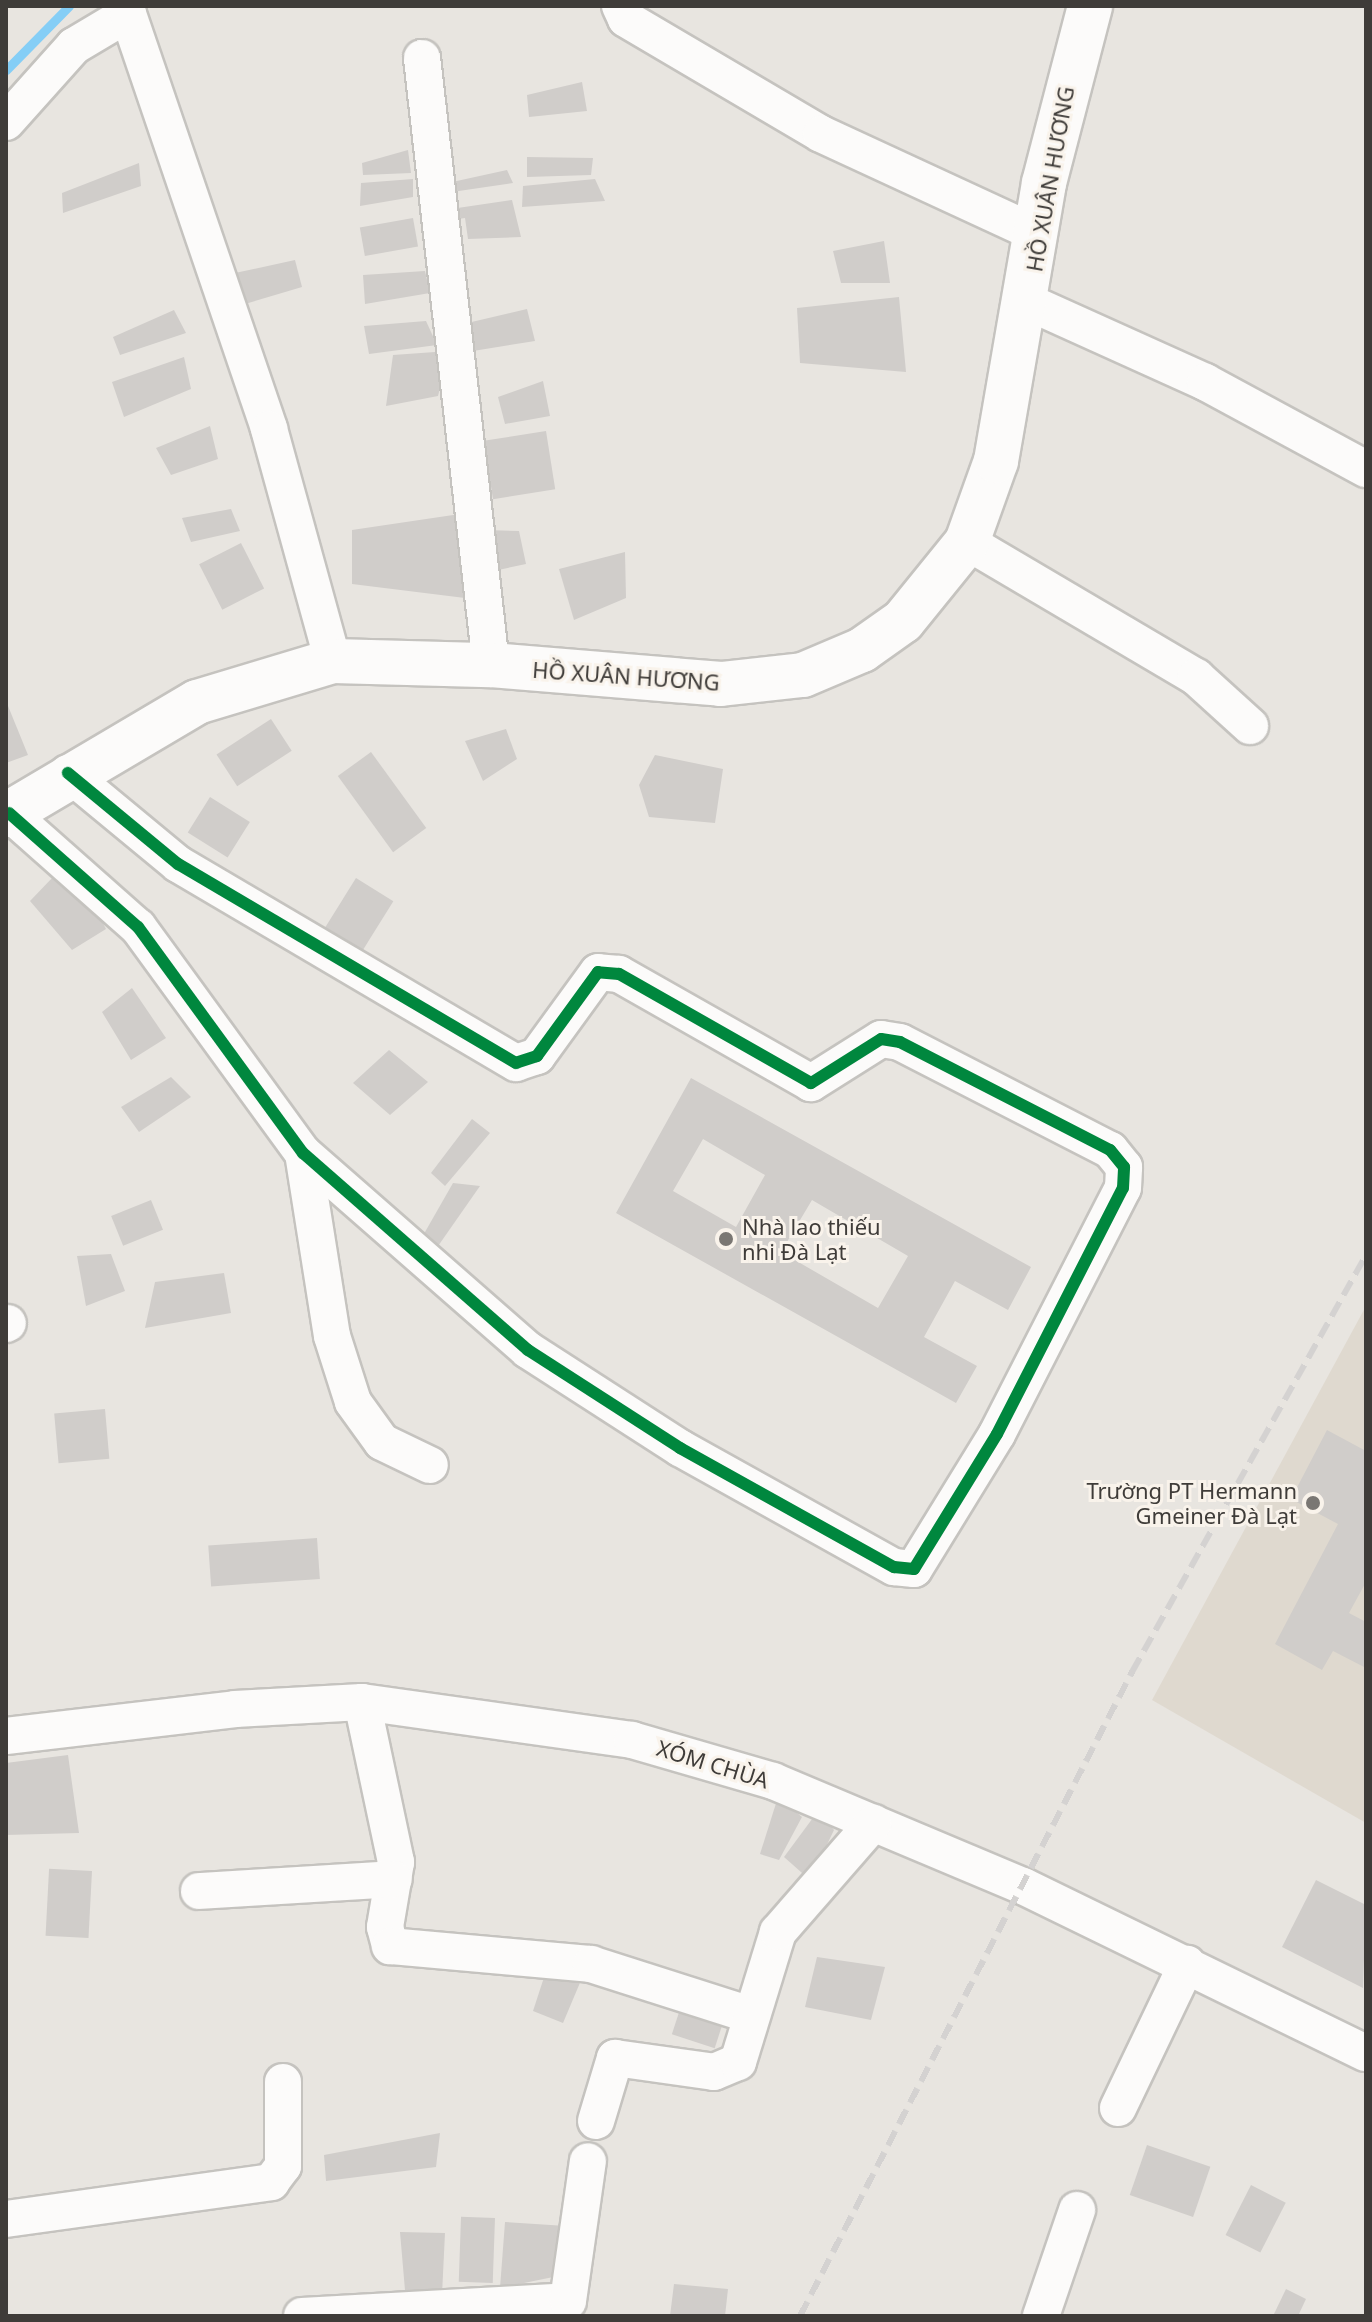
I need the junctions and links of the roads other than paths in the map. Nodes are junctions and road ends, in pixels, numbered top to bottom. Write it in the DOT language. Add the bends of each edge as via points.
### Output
graph roads {
  1 [pos="620,6"];
  2 [pos="1090,6"];
  3 [pos="422,58"];
  4 [pos="6,122"];
  5 [pos="1037,234"];
  6 [pos="1028,302"];
  7 [pos="1366,469"];
  8 [pos="967,542"];
  9 [pos="333,661"];
  10 [pos="491,665"];
  11 [pos="1250,726"];
  12 [pos="68,773"];
  13 [pos="8,814"];
  14 [pos="303,1153"];
  15 [pos="430,1465"];
  16 [pos="362,1702"];
  17 [pos="6,1736"];
  18 [pos="873,1823"];
  19 [pos="394,1879"];
  20 [pos="199,1891"];
  21 [pos="1187,1964"];
  22 [pos="751,2015"];
  23 [pos="1366,2053"];
  24 [pos="283,2082"];
  25 [pos="1118,2108"];
  26 [pos="596,2121"];
  27 [pos="588,2161"];
  28 [pos="1077,2210"];
  29 [pos="6,2219"];
  30 [pos="302,2316"];
  31 [pos="1041,2316"];
  1 -- 5 [label="street" via="626,19 821,134"];
  2 -- 5 [label="main road, HỒ XUÂN HƯƠNG"];
  3 -- 10 [label="street"];
  4 -- 9 [label="street" via="74,46 128,14 269,429"];
  5 -- 6 [label="main road, HỒ XUÂN HƯƠNG"];
  6 -- 7 [label="street" via="1205,382"];
  6 -- 8 [label="main road, HỒ XUÂN HƯƠNG" via="996,461"];
  8 -- 10 [label="main road, HỒ XUÂN HƯƠNG" via="903,621 862,650 803,675 721,684"];
  8 -- 11 [label="street" via="1196,677"];
  9 -- 10 [label="main road, HỒ XUÂN HƯƠNG"];
  9 -- 12 [label="main road, HỒ XUÂN HƯƠNG" via="197,702"];
  12 -- 13 [label="main road, HỒ XUÂN HƯƠNG"];
  12 -- 14 [label="street" via="178,864 516,1063 537,1056 598,972 619,974 811,1083 881,1039 900,1042 1110,1150 1124,1167 1123,1188 997,1434 914,1569 894,1567 680,1448 528,1350"];
  13 -- 14 [label="street" via="138,927"];
  14 -- 15 [label="street" via="332,1336 353,1402 382,1442"];
  16 -- 17 [label="street, XÓM CHÙA" via="235,1709"];
  16 -- 18 [label="street, XÓM CHÙA" via="683,1752"];
  16 -- 19 [label="street" via="391,1829"];
  18 -- 21 [label="street, XÓM CHÙA"];
  18 -- 22 [label="street" via="778,1932"];
  19 -- 20 [label="street"];
  19 -- 22 [label="street" via="385,1927 390,1946 591,1964"];
  21 -- 23 [label="street, XÓM CHÙA"];
  21 -- 25 [label="street"];
  22 -- 26 [label="street" via="738,2062 723,2071 615,2058"];
  24 -- 29 [label="street" via="283,2166 271,2182"];
  27 -- 30 [label="street" via="568,2301"];
  28 -- 31 [label="street"];
}
